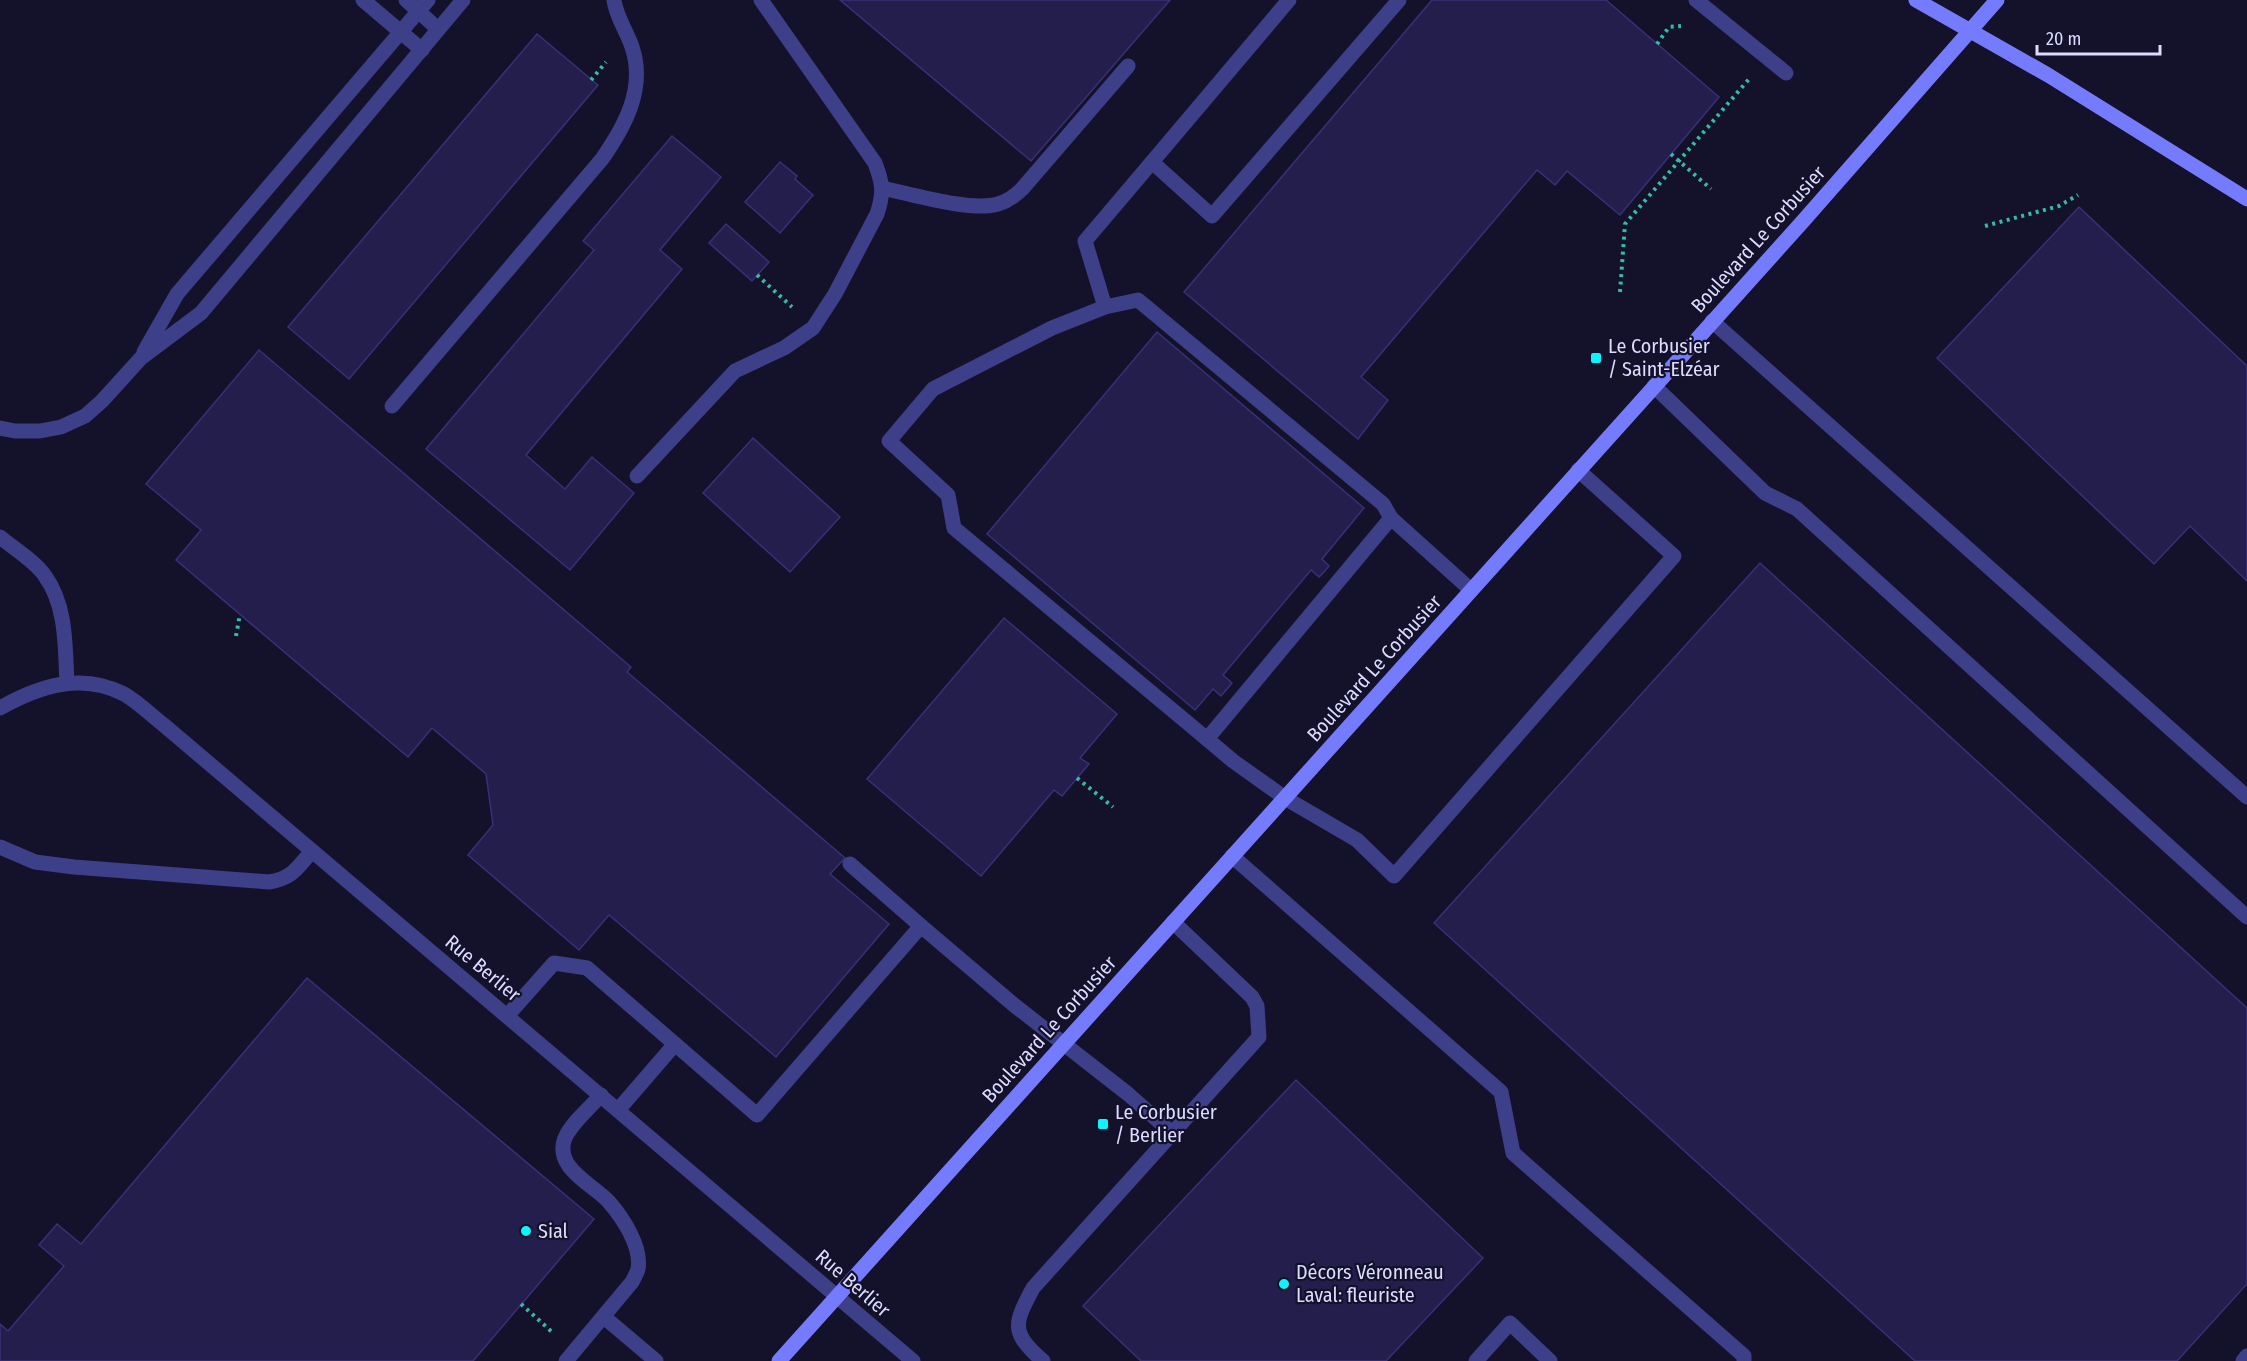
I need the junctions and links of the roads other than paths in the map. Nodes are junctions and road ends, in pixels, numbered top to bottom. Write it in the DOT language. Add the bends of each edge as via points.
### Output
graph roads {
  1 [pos="363,0"];
  2 [pos="406,0"];
  3 [pos="614,0"];
  4 [pos="760,0"];
  5 [pos="1289,0"];
  6 [pos="1399,0"];
  7 [pos="1696,0"];
  8 [pos="1916,0"];
  9 [pos="1997,0"];
  10 [pos="456,3"];
  11 [pos="423,6"];
  12 [pos="438,29"];
  13 [pos="1969,30"];
  14 [pos="401,32"];
  15 [pos="422,50"];
  16 [pos="1128,66"];
  17 [pos="1786,73"];
  18 [pos="1152,162"];
  19 [pos="882,188"];
  20 [pos="2247,199"];
  21 [pos="1106,307"];
  22 [pos="1712,321"];
  23 [pos="141,358"];
  24 [pos="1654,386"];
  25 [pos="392,406"];
  26 [pos="0,428"];
  27 [pos="1578,471"];
  28 [pos="637,476"];
  29 [pos="1391,519"];
  30 [pos="0,537"];
  31 [pos="1471,590"];
  32 [pos="67,683"];
  33 [pos="0,708"];
  34 [pos="1207,739"];
  35 [pos="2247,797"];
  36 [pos="1285,798"];
  37 [pos="0,847"];
  38 [pos="312,851"];
  39 [pos="1232,856"];
  40 [pos="850,864"];
  41 [pos="2247,917"];
  42 [pos="1173,922"];
  43 [pos="921,926"];
  44 [pos="507,1016"];
  45 [pos="675,1044"];
  46 [pos="1064,1044"];
  47 [pos="601,1095"];
  48 [pos="618,1110"];
  49 [pos="1172,1133"];
  50 [pos="837,1297"];
  51 [pos="604,1317"];
  52 [pos="2247,1356"];
  53 [pos="566,1361"];
  54 [pos="656,1361"];
  55 [pos="779,1361"];
  56 [pos="913,1361"];
  57 [pos="1043,1361"];
  58 [pos="1476,1361"];
  59 [pos="1550,1361"];
  60 [pos="1744,1361"];
  61 [pos="2243,1361"];
  1 -- 14 [label="street"];
  2 -- 11 [label="street"];
  3 -- 25 [label="street" via="633,50 638,78 618,136"];
  4 -- 19 [label="street" via="875,163"];
  5 -- 18 [label="street"];
  6 -- 18 [label="street" via="1212,216"];
  7 -- 17 [label="street"];
  8 -- 13 [label="street"];
  9 -- 13 [label="street, Boulevard Le Corbusier"];
  10 -- 12 [label="street"];
  11 -- 12 [label="street"];
  11 -- 14 [label="street"];
  12 -- 15 [label="street"];
  13 -- 20 [label="street"];
  13 -- 22 [label="street, Boulevard Le Corbusier"];
  14 -- 15 [label="street"];
  14 -- 23 [label="street" via="177,294"];
  15 -- 23 [label="street" via="201,313"];
  16 -- 19 [label="street" via="1022,189 1005,202 969,205"];
  18 -- 21 [label="street" via="1085,241"];
  19 -- 28 [label="street" via="877,214 813,328 784,348 735,371"];
  21 -- 29 [label="street" via="1138,300 1383,504"];
  21 -- 34 [label="street" via="1052,328 933,389 889,441 948,495 954,528"];
  22 -- 24 [label="street, Boulevard Le Corbusier"];
  22 -- 35 [label="street"];
  23 -- 26 [label="street" via="85,416 40,431"];
  24 -- 27 [label="street, Boulevard Le Corbusier"];
  24 -- 41 [label="street" via="1765,493 1797,509"];
  27 -- 31 [label="street, Boulevard Le Corbusier"];
  27 -- 36 [label="street" via="1674,556 1394,876 1357,840"];
  29 -- 31 [label="street"];
  29 -- 34 [label="street"];
  30 -- 32 [label="street" via="44,574 54,593 63,628"];
  31 -- 36 [label="street, Boulevard Le Corbusier"];
  32 -- 33 [label="street, Rue Berlier" via="47,686"];
  32 -- 38 [label="street, Rue Berlier" via="105,685 125,695"];
  34 -- 36 [label="street"];
  36 -- 39 [label="street, Boulevard Le Corbusier"];
  37 -- 38 [label="street" via="35,862 269,882 292,875"];
  38 -- 44 [label="street, Rue Berlier"];
  39 -- 42 [label="street, Boulevard Le Corbusier"];
  39 -- 60 [label="street" via="1501,1092 1513,1153 1744,1356"];
  40 -- 43 [label="street"];
  42 -- 46 [label="street, Boulevard Le Corbusier"];
  42 -- 49 [label="street" via="1252,997 1257,1006 1259,1037"];
  43 -- 45 [label="street" via="758,1115"];
  43 -- 46 [label="street"];
  44 -- 45 [label="street" via="554,963 586,968"];
  44 -- 47 [label="street, Rue Berlier"];
  45 -- 48 [label="street"];
  46 -- 49 [label="street"];
  46 -- 50 [label="street, Boulevard Le Corbusier"];
  47 -- 48 [label="street, Rue Berlier"];
  47 -- 51 [label="street" via="565,1138 564,1148 570,1166 622,1220 638,1259 632,1282"];
  48 -- 50 [label="street, Rue Berlier"];
  49 -- 57 [label="street" via="1033,1288 1018,1315 1017,1326 1025,1344"];
  50 -- 55 [label="street, Boulevard Le Corbusier"];
  50 -- 56 [label="street, Rue Berlier"];
  51 -- 53 [label="street"];
  51 -- 54 [label="street"];
  52 -- 61 [label="street"];
  58 -- 59 [label="street" via="1510,1323"];
}
